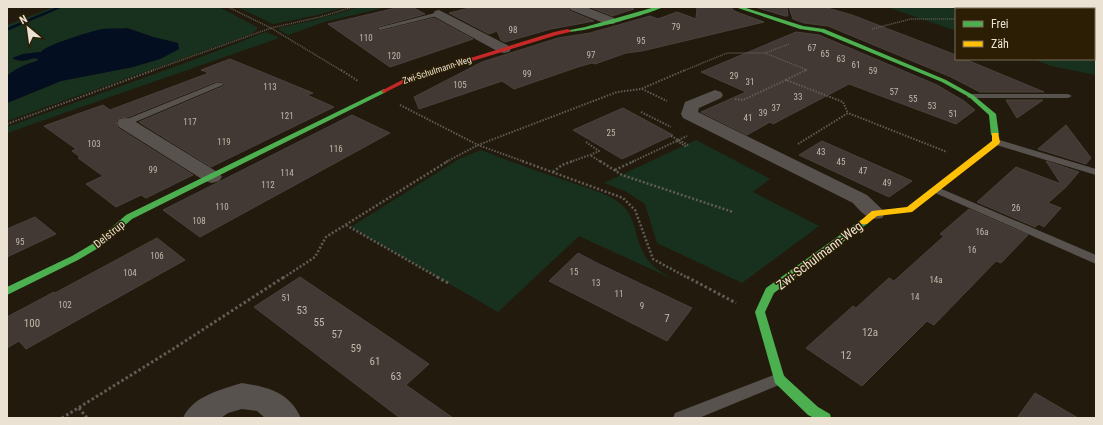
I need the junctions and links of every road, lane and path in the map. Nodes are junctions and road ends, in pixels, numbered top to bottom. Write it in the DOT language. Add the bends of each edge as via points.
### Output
graph roads {
  1 [pos="228,7"];
  2 [pos="353,7"];
  3 [pos="575,7"];
  4 [pos="660,7"];
  5 [pos="738,7"];
  6 [pos="439,14"];
  7 [pos="955,19"];
  8 [pos="610,21"];
  9 [pos="271,28"];
  10 [pos="380,28"];
  11 [pos="822,30"];
  12 [pos="869,30"];
  13 [pos="504,48"];
  14 [pos="764,53"];
  15 [pos="786,80"];
  16 [pos="219,85"];
  17 [pos="641,89"];
  18 [pos="376,95"];
  19 [pos="715,95"];
  20 [pos="971,96"];
  21 [pos="1068,96"];
  22 [pos="667,101"];
  23 [pos="641,112"];
  24 [pos="848,113"];
  25 [pos="125,123"];
  26 [pos="7,124"];
  27 [pos="676,130"];
  28 [pos="682,133"];
  29 [pos="671,136"];
  30 [pos="676,141"];
  31 [pos="586,142"];
  32 [pos="996,142"];
  33 [pos="478,145"];
  34 [pos="590,155"];
  35 [pos="775,158"];
  36 [pos="971,162"];
  37 [pos="615,170"];
  38 [pos="1096,172"];
  39 [pos="553,173"];
  40 [pos="212,177"];
  41 [pos="937,190"];
  42 [pos="733,212"];
  43 [pos="875,212"];
  44 [pos="346,224"];
  45 [pos="1096,260"];
  46 [pos="450,284"];
  47 [pos="7,291"];
  48 [pos="760,312"];
  49 [pos="779,379"];
  50 [pos="79,408"];
  51 [pos="62,418"];
  52 [pos="87,418"];
  53 [pos="198,418"];
  54 [pos="286,418"];
  55 [pos="681,418"];
  56 [pos="825,418"];
  1 -- 9 [label="path"];
  2 -- 9 [label="path"];
  3 -- 8 [label="street"];
  4 -- 8 [label="street, Zwi-Schulmann-Weg"];
  5 -- 11 [label="street" via="802,28"];
  6 -- 10 [label="lane"];
  6 -- 13 [label="street"];
  7 -- 12 [label="path" via="911,19"];
  8 -- 13 [label="street, Zwi-Schulmann-Weg"];
  9 -- 18 [label="path"];
  9 -- 26 [label="path"];
  11 -- 14 [label="path"];
  11 -- 20 [label="street" via="944,81"];
  13 -- 18 [label="street, Zwi-Schulmann-Weg" via="408,79"];
  14 -- 15 [label="path" via="806,70"];
  14 -- 17 [label="path" via="728,52"];
  15 -- 19 [label="path" via="743,100"];
  15 -- 24 [label="path" via="843,102"];
  16 -- 25 [label="lane"];
  17 -- 22 [label="path"];
  17 -- 33 [label="path" via="617,92"];
  18 -- 33 [label="path"];
  18 -- 40 [label="street, Delstrup"];
  19 -- 35 [label="street, Zwi-Schulmann-Weg" via="691,105 689,114"];
  20 -- 21 [label="lane"];
  20 -- 32 [label="street" via="992,114"];
  23 -- 27 [label="path"];
  24 -- 35 [label="path"];
  24 -- 36 [label="path"];
  25 -- 40 [label="street"];
  28 -- 30 [label="path" via="688,136"];
  29 -- 30 [label="path, bridge" via="688,145"];
  30 -- 37 [label="path"];
  31 -- 34 [label="path" via="599,151"];
  32 -- 36 [label="street"];
  32 -- 38 [label="lane"];
  33 -- 39 [label="path"];
  33 -- 44 [label="path"];
  34 -- 37 [label="path"];
  34 -- 39 [label="path" via="562,165"];
  35 -- 43 [label="street, Zwi-Schulmann-Weg" via="860,200"];
  36 -- 41 [label="street"];
  37 -- 42 [label="path" via="622,175"];
  39 -- 48 [label="path" via="623,198 635,210 653,259 726,299"];
  40 -- 47 [label="street, Delstrup" via="129,217 97,245"];
  41 -- 43 [label="street" via="909,210"];
  41 -- 45 [label="lane"];
  43 -- 48 [label="street, Zwi-Schulmann-Weg" via="770,291"];
  44 -- 46 [label="path"];
  44 -- 50 [label="path" via="326,237 314,257"];
  48 -- 49 [label="street"];
  49 -- 55 [label="lane"];
  49 -- 56 [label="street" via="813,411"];
  50 -- 51 [label="path"];
  50 -- 52 [label="path"];
  53 -- 54 [label="street" via="219,403 242,396 264,399"];
}
